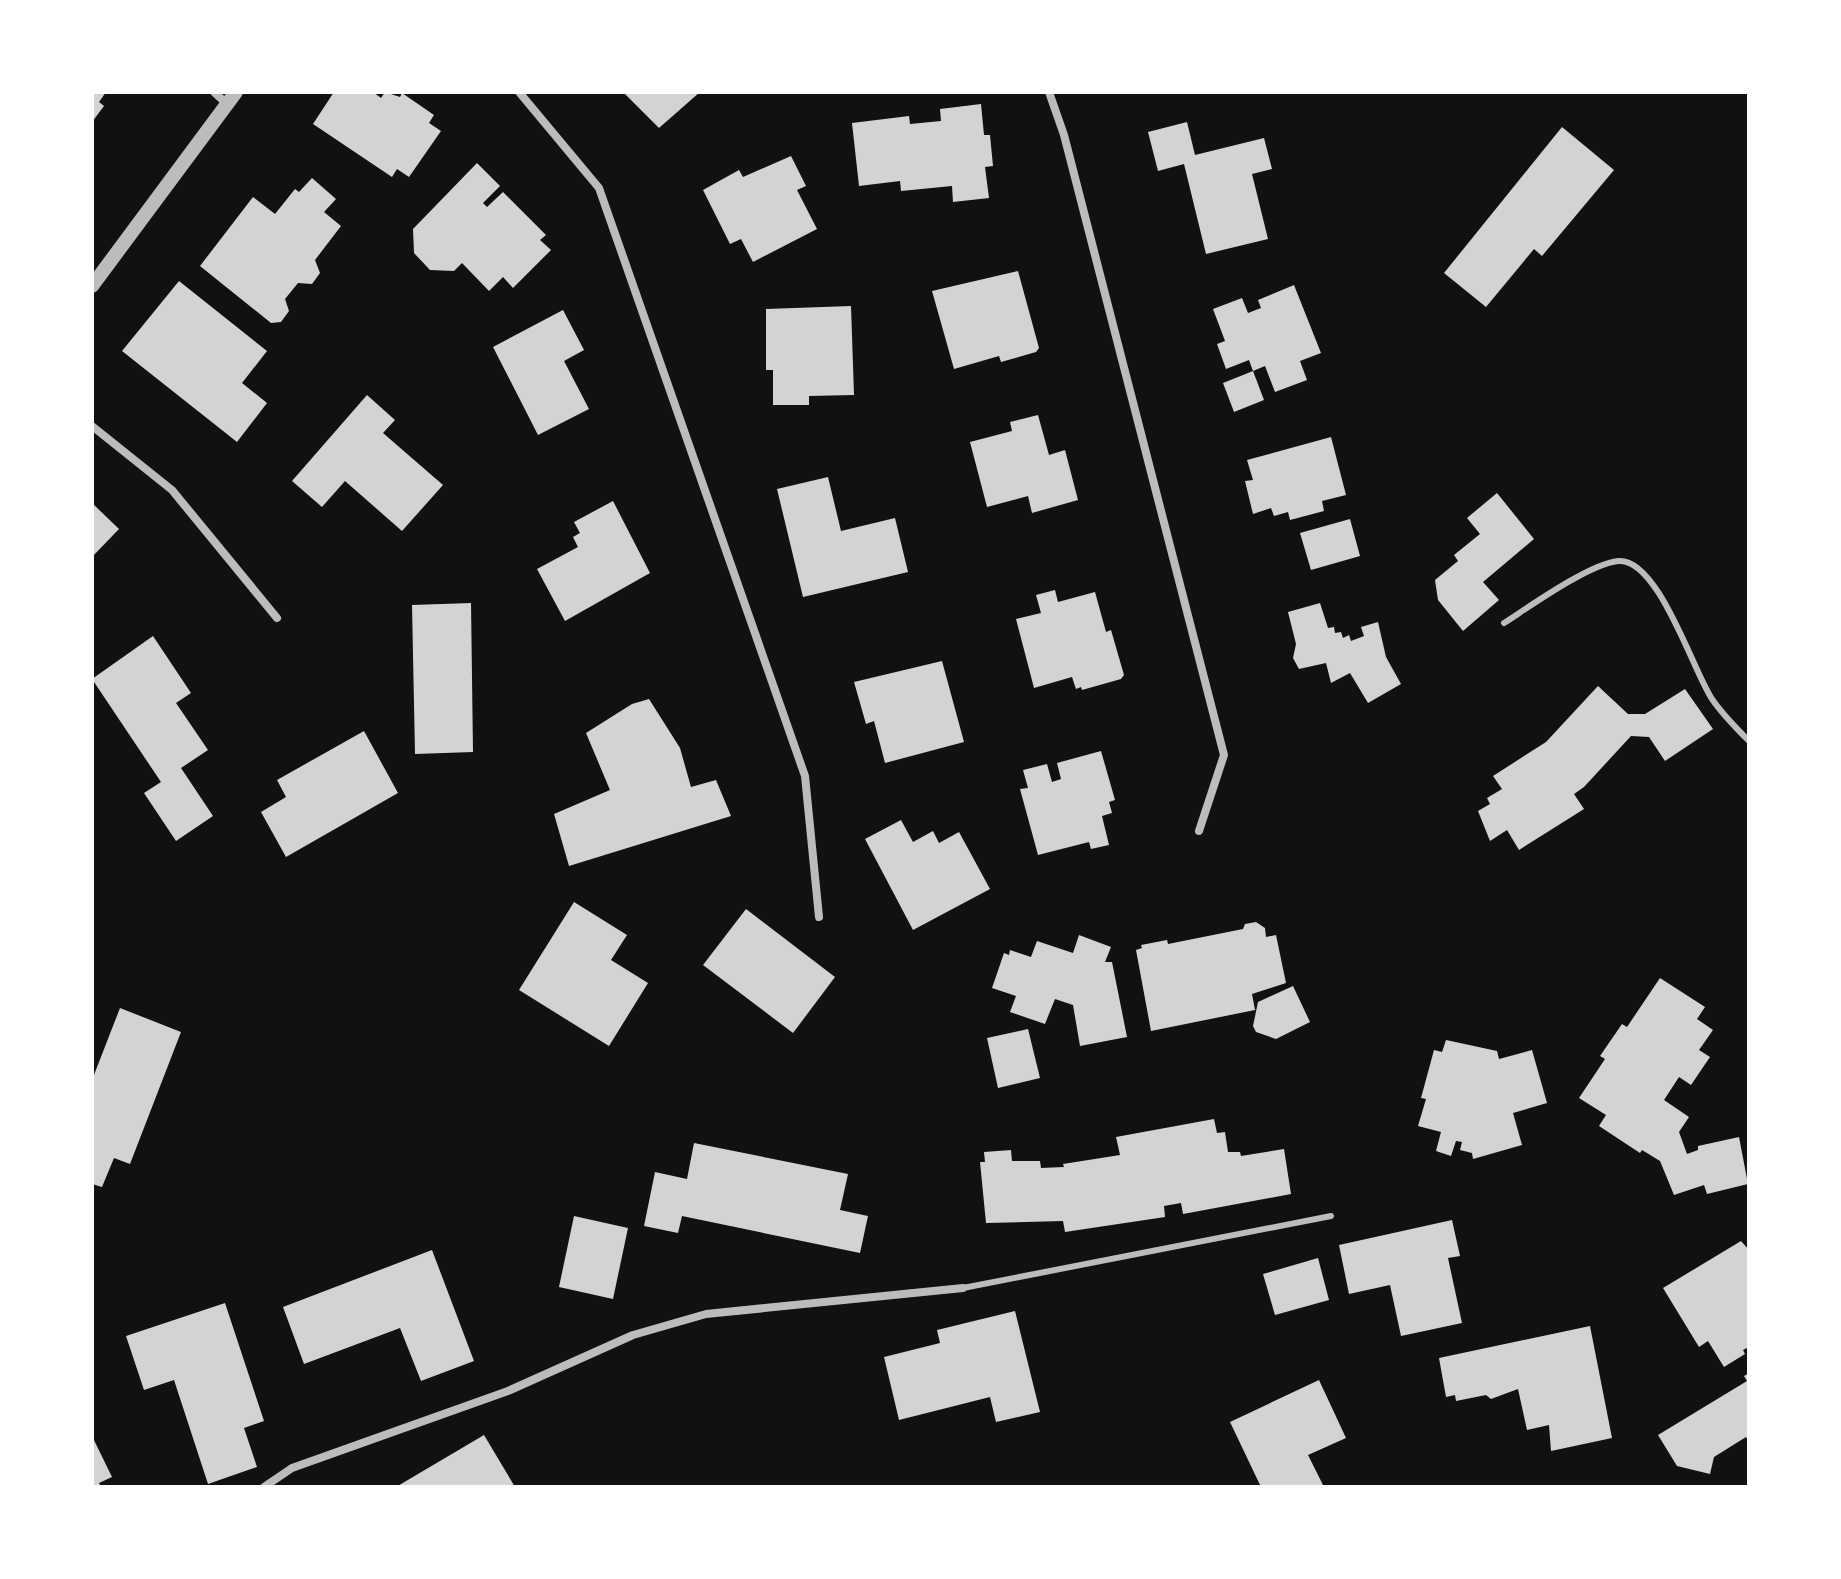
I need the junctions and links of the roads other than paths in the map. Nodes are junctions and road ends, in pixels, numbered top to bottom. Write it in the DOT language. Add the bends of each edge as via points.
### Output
graph roads {
  1 [pos="214,92"];
  2 [pos="519,92"];
  3 [pos="1049,92"];
  4 [pos="231,98"];
  5 [pos="92,286"];
  6 [pos="92,426"];
  7 [pos="277,618"];
  8 [pos="1504,623"];
  9 [pos="1749,741"];
  10 [pos="1199,831"];
  11 [pos="819,917"];
  12 [pos="1331,1216"];
  13 [pos="963,1288"];
  14 [pos="264,1487"];
  1 -- 4 [label="street"];
  2 -- 11 [label="street" via="599,188 805,776"];
  3 -- 10 [label="street" via="1224,755"];
  4 -- 5 [label="street"];
  6 -- 7 [label="street" via="172,490"];
  8 -- 9 [label="lane" via="1568,583 1617,561 1628,563 1650,581 1712,699"];
  12 -- 13 [label="lane"];
  13 -- 14 [label="street" via="706,1314 662,1326 508,1391 292,1468"];
}
